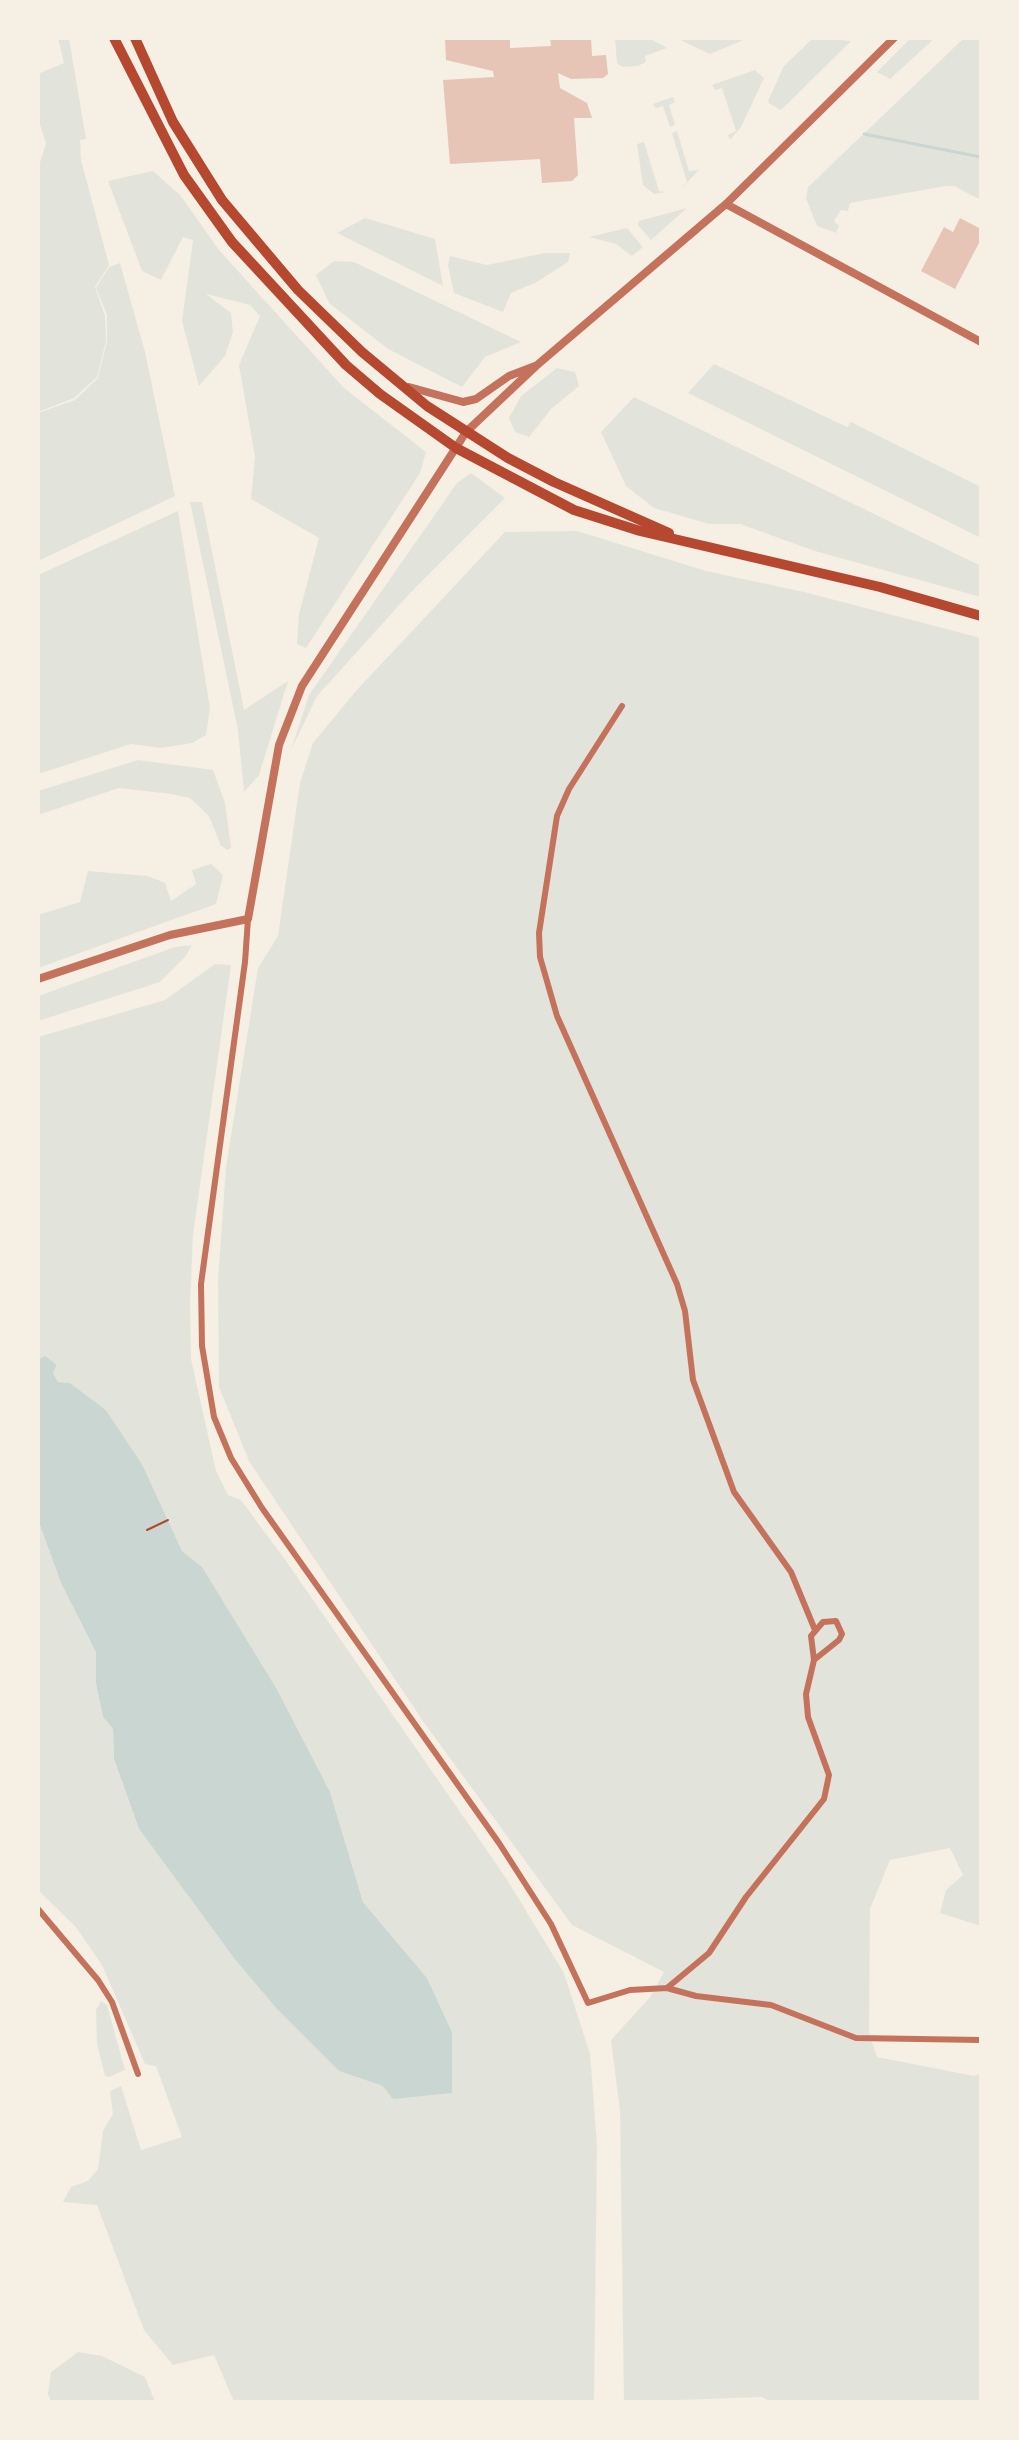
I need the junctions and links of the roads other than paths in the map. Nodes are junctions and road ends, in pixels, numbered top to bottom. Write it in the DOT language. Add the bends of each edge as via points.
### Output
graph roads {
  1 [pos="114,38"];
  2 [pos="135,38"];
  3 [pos="894,38"];
  4 [pos="726,204"];
  5 [pos="981,342"];
  6 [pos="536,366"];
  7 [pos="400,384"];
  8 [pos="466,432"];
  9 [pos="456,448"];
  10 [pos="681,539"];
  11 [pos="981,616"];
  12 [pos="622,706"];
  13 [pos="248,919"];
  14 [pos="38,979"];
  15 [pos="815,1630"];
  16 [pos="814,1660"];
  17 [pos="38,1909"];
  18 [pos="667,1988"];
  19 [pos="981,2040"];
  20 [pos="138,2074"];
  1 -- 9 [label="highway" via="184,175 240,252 346,365"];
  2 -- 7 [label="highway" via="173,122 222,200 298,290"];
  3 -- 4 [label="street"];
  4 -- 5 [label="street"];
  4 -- 6 [label="street"];
  6 -- 7 [label="street" via="463,402"];
  6 -- 8 [label="street"];
  7 -- 8 [label="highway"];
  8 -- 9 [label="street"];
  8 -- 10 [label="highway" via="554,482"];
  9 -- 10 [label="highway" via="574,510"];
  9 -- 13 [label="street" via="302,686 279,745"];
  10 -- 11 [label="highway"];
  12 -- 15 [label="street" via="557,816 539,933 542,968 557,1016 677,1284 693,1380 734,1492 791,1572"];
  13 -- 14 [label="street" via="170,935"];
  13 -- 18 [label="street" via="201,1284 202,1346 214,1417 231,1458 262,1508 542,1910 588,2003 630,1990"];
  15 -- 16 [label="street" via="810,1642"];
  15 -- 16 [label="street" via="823,1622 836,1621 842,1634"];
  16 -- 18 [label="street" via="806,1694 808,1717 829,1775 824,1799 709,1953"];
  17 -- 20 [label="street" via="112,2002"];
  18 -- 19 [label="street" via="771,2005 856,2038"];
}
